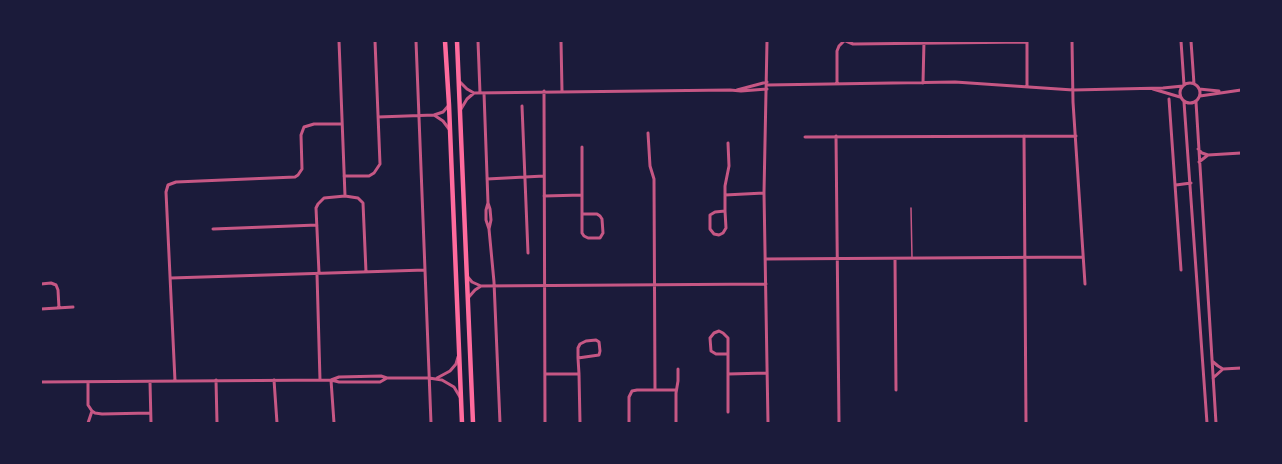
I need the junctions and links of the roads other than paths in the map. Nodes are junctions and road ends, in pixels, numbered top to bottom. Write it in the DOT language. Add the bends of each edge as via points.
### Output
graph roads {
  1 [pos="339,41"];
  2 [pos="375,41"];
  3 [pos="416,41"];
  4 [pos="445,41"];
  5 [pos="457,41"];
  6 [pos="478,41"];
  7 [pos="561,41"];
  8 [pos="767,41"];
  9 [pos="845,41"];
  10 [pos="1072,41"];
  11 [pos="1181,41"];
  12 [pos="1191,41"];
  13 [pos="924,42"];
  14 [pos="1027,42"];
  15 [pos="459,81"];
  16 [pos="924,83"];
  17 [pos="837,84"];
  18 [pos="1194,84"];
  19 [pos="767,85"];
  20 [pos="1184,85"];
  21 [pos="1027,86"];
  22 [pos="1150,88"];
  23 [pos="1199,88"];
  24 [pos="737,90"];
  25 [pos="1073,90"];
  26 [pos="1241,90"];
  27 [pos="544,91"];
  28 [pos="562,91"];
  29 [pos="1223,92"];
  30 [pos="474,93"];
  31 [pos="482,93"];
  32 [pos="1200,96"];
  33 [pos="1180,97"];
  34 [pos="1169,99"];
  35 [pos="1184,102"];
  36 [pos="1196,102"];
  37 [pos="449,105"];
  38 [pos="522,106"];
  39 [pos="460,110"];
  40 [pos="434,115"];
  41 [pos="419,116"];
  42 [pos="378,117"];
  43 [pos="342,124"];
  44 [pos="450,129"];
  45 [pos="648,133"];
  46 [pos="836,136"];
  47 [pos="1024,136"];
  48 [pos="1076,136"];
  49 [pos="805,137"];
  50 [pos="728,143"];
  51 [pos="582,147"];
  52 [pos="1198,148"];
  53 [pos="1241,153"];
  54 [pos="1208,155"];
  55 [pos="1199,163"];
  56 [pos="344,176"];
  57 [pos="544,176"];
  58 [pos="524,177"];
  59 [pos="487,179"];
  60 [pos="1176,184"];
  61 [pos="1191,184"];
  62 [pos="764,193"];
  63 [pos="582,195"];
  64 [pos="725,195"];
  65 [pos="345,196"];
  66 [pos="544,196"];
  67 [pos="911,208"];
  68 [pos="725,211"];
  69 [pos="582,214"];
  70 [pos="317,225"];
  71 [pos="213,229"];
  72 [pos="528,253"];
  73 [pos="1083,257"];
  74 [pos="912,258"];
  75 [pos="1024,258"];
  76 [pos="765,259"];
  77 [pos="837,259"];
  78 [pos="895,259"];
  79 [pos="425,270"];
  80 [pos="1181,270"];
  81 [pos="366,272"];
  82 [pos="318,273"];
  83 [pos="466,275"];
  84 [pos="171,278"];
  85 [pos="41,284"];
  86 [pos="654,284"];
  87 [pos="766,284"];
  88 [pos="1085,284"];
  89 [pos="545,285"];
  90 [pos="481,286"];
  91 [pos="494,286"];
  92 [pos="468,301"];
  93 [pos="73,307"];
  94 [pos="59,308"];
  95 [pos="41,309"];
  96 [pos="728,354"];
  97 [pos="459,355"];
  98 [pos="578,358"];
  99 [pos="1212,360"];
  100 [pos="1241,368"];
  101 [pos="678,369"];
  102 [pos="1223,369"];
  103 [pos="767,373"];
  104 [pos="545,374"];
  105 [pos="579,374"];
  106 [pos="728,374"];
  107 [pos="429,378"];
  108 [pos="437,378"];
  109 [pos="1213,378"];
  110 [pos="216,380"];
  111 [pos="274,380"];
  112 [pos="320,380"];
  113 [pos="331,380"];
  114 [pos="175,381"];
  115 [pos="41,382"];
  116 [pos="88,382"];
  117 [pos="150,382"];
  118 [pos="655,390"];
  119 [pos="676,390"];
  120 [pos="896,390"];
  121 [pos="460,397"];
  122 [pos="92,411"];
  123 [pos="728,412"];
  124 [pos="150,413"];
  125 [pos="88,423"];
  126 [pos="151,423"];
  127 [pos="217,423"];
  128 [pos="276,423"];
  129 [pos="334,423"];
  130 [pos="431,423"];
  131 [pos="462,423"];
  132 [pos="473,423"];
  133 [pos="500,423"];
  134 [pos="545,423"];
  135 [pos="580,423"];
  136 [pos="629,423"];
  137 [pos="676,423"];
  138 [pos="768,423"];
  139 [pos="839,423"];
  140 [pos="1026,423"];
  141 [pos="1207,423"];
  142 [pos="1216,423"];
  1 -- 43 [label="street"];
  2 -- 42 [label="street"];
  3 -- 41 [label="street"];
  4 -- 37 [label="main road"];
  5 -- 15 [label="main road"];
  6 -- 31 [label="street"];
  7 -- 28 [label="street"];
  8 -- 19 [label="street"];
  9 -- 13 [label="street" via="852,44"];
  9 -- 17 [label="street" via="837,51"];
  10 -- 25 [label="street"];
  11 -- 20 [label="street"];
  12 -- 18 [label="street"];
  13 -- 14 [label="street"];
  13 -- 16 [label="street"];
  14 -- 21 [label="street"];
  15 -- 30 [label="street"];
  15 -- 39 [label="main road"];
  16 -- 17 [label="street"];
  16 -- 21 [label="street"];
  17 -- 19 [label="street"];
  18 -- 20 [label="street"];
  18 -- 23 [label="street"];
  19 -- 24 [label="street"];
  19 -- 24 [label="street"];
  19 -- 62 [label="street"];
  20 -- 22 [label="street"];
  20 -- 33 [label="street" via="1180,90"];
  21 -- 25 [label="street"];
  22 -- 25 [label="street"];
  22 -- 33 [label="street"];
  23 -- 29 [label="street"];
  23 -- 32 [label="street"];
  24 -- 28 [label="street"];
  25 -- 48 [label="street"];
  26 -- 29 [label="street"];
  27 -- 28 [label="street"];
  27 -- 31 [label="street"];
  27 -- 57 [label="street"];
  29 -- 32 [label="street"];
  30 -- 31 [label="street"];
  30 -- 39 [label="street"];
  31 -- 59 [label="street"];
  32 -- 36 [label="street"];
  33 -- 35 [label="street"];
  34 -- 60 [label="street"];
  35 -- 36 [label="street"];
  35 -- 61 [label="street"];
  36 -- 52 [label="street"];
  37 -- 40 [label="street" via="443,112"];
  37 -- 44 [label="main road"];
  38 -- 58 [label="street"];
  39 -- 83 [label="main road"];
  40 -- 41 [label="street"];
  40 -- 44 [label="street"];
  41 -- 42 [label="street"];
  41 -- 79 [label="street"];
  42 -- 56 [label="street" via="378,169 369,176"];
  43 -- 56 [label="street"];
  43 -- 84 [label="street" via="314,124 304,128 301,135 302,169 294,177 176,182 168,185 166,192"];
  44 -- 97 [label="main road"];
  45 -- 86 [label="street" via="650,166 654,180"];
  46 -- 47 [label="street"];
  46 -- 49 [label="street"];
  46 -- 77 [label="street"];
  47 -- 48 [label="street"];
  47 -- 75 [label="street"];
  48 -- 73 [label="street"];
  50 -- 64 [label="street" via="729,166"];
  51 -- 63 [label="street"];
  52 -- 54 [label="street"];
  52 -- 55 [label="street"];
  53 -- 54 [label="street"];
  54 -- 55 [label="street"];
  55 -- 99 [label="street"];
  56 -- 65 [label="street"];
  57 -- 58 [label="street"];
  57 -- 66 [label="street"];
  58 -- 59 [label="street"];
  58 -- 72 [label="street"];
  59 -- 91 [label="street" via="486,220"];
  60 -- 61 [label="street"];
  60 -- 80 [label="street"];
  61 -- 141 [label="street"];
  62 -- 64 [label="street"];
  62 -- 76 [label="street"];
  63 -- 66 [label="street"];
  63 -- 69 [label="street"];
  64 -- 68 [label="street"];
  65 -- 70 [label="street" via="320,200 316,208"];
  65 -- 81 [label="street" via="358,198 363,203"];
  66 -- 89 [label="street"];
  67 -- 74 [label="lane"];
  68 -- 68 [label="street" via="725,230 721,234 714,234 710,229 710,215"];
  69 -- 69 [label="street" via="584,236 600,238 603,233 600,216"];
  70 -- 71 [label="street"];
  70 -- 82 [label="street"];
  73 -- 75 [label="street"];
  73 -- 88 [label="street"];
  74 -- 75 [label="street"];
  74 -- 78 [label="street"];
  75 -- 140 [label="street"];
  76 -- 77 [label="street"];
  76 -- 87 [label="street"];
  77 -- 78 [label="street"];
  77 -- 139 [label="street"];
  78 -- 120 [label="street"];
  79 -- 81 [label="street"];
  79 -- 107 [label="street"];
  81 -- 82 [label="street"];
  82 -- 84 [label="street"];
  82 -- 112 [label="street"];
  83 -- 90 [label="street" via="472,282"];
  83 -- 92 [label="main road"];
  84 -- 114 [label="street"];
  85 -- 94 [label="street" via="56,285"];
  86 -- 87 [label="street"];
  86 -- 89 [label="street"];
  86 -- 118 [label="street"];
  87 -- 103 [label="street"];
  89 -- 91 [label="street"];
  89 -- 104 [label="street"];
  90 -- 91 [label="street"];
  90 -- 92 [label="street" via="472,292"];
  91 -- 133 [label="street"];
  92 -- 132 [label="main road"];
  93 -- 94 [label="street"];
  94 -- 95 [label="street"];
  96 -- 96 [label="street" via="727,336 721,332 714,333 710,338 711,351 716,354"];
  96 -- 106 [label="street"];
  97 -- 108 [label="street" via="450,371"];
  97 -- 121 [label="main road"];
  98 -- 98 [label="street" via="580,344 586,340 598,341 599,355"];
  98 -- 105 [label="street"];
  99 -- 102 [label="street"];
  99 -- 109 [label="street"];
  100 -- 102 [label="street"];
  101 -- 119 [label="street"];
  102 -- 109 [label="street"];
  103 -- 106 [label="street"];
  103 -- 138 [label="street"];
  104 -- 105 [label="street"];
  104 -- 134 [label="street"];
  105 -- 135 [label="street"];
  106 -- 123 [label="street"];
  107 -- 108 [label="street"];
  107 -- 113 [label="street" via="387,378 380,382"];
  107 -- 130 [label="street"];
  108 -- 121 [label="street" via="450,384"];
  109 -- 142 [label="street"];
  110 -- 111 [label="street"];
  110 -- 114 [label="street"];
  110 -- 127 [label="street"];
  111 -- 112 [label="street"];
  111 -- 128 [label="street"];
  112 -- 113 [label="street"];
  113 -- 129 [label="street"];
  114 -- 117 [label="street"];
  115 -- 116 [label="street"];
  116 -- 117 [label="street"];
  116 -- 122 [label="street" via="88,405"];
  117 -- 124 [label="street"];
  118 -- 119 [label="street"];
  118 -- 136 [label="street" via="637,390 631,393"];
  119 -- 137 [label="street"];
  121 -- 131 [label="main road"];
  122 -- 124 [label="street" via="98,414"];
  122 -- 125 [label="street"];
  124 -- 126 [label="street"];
}
